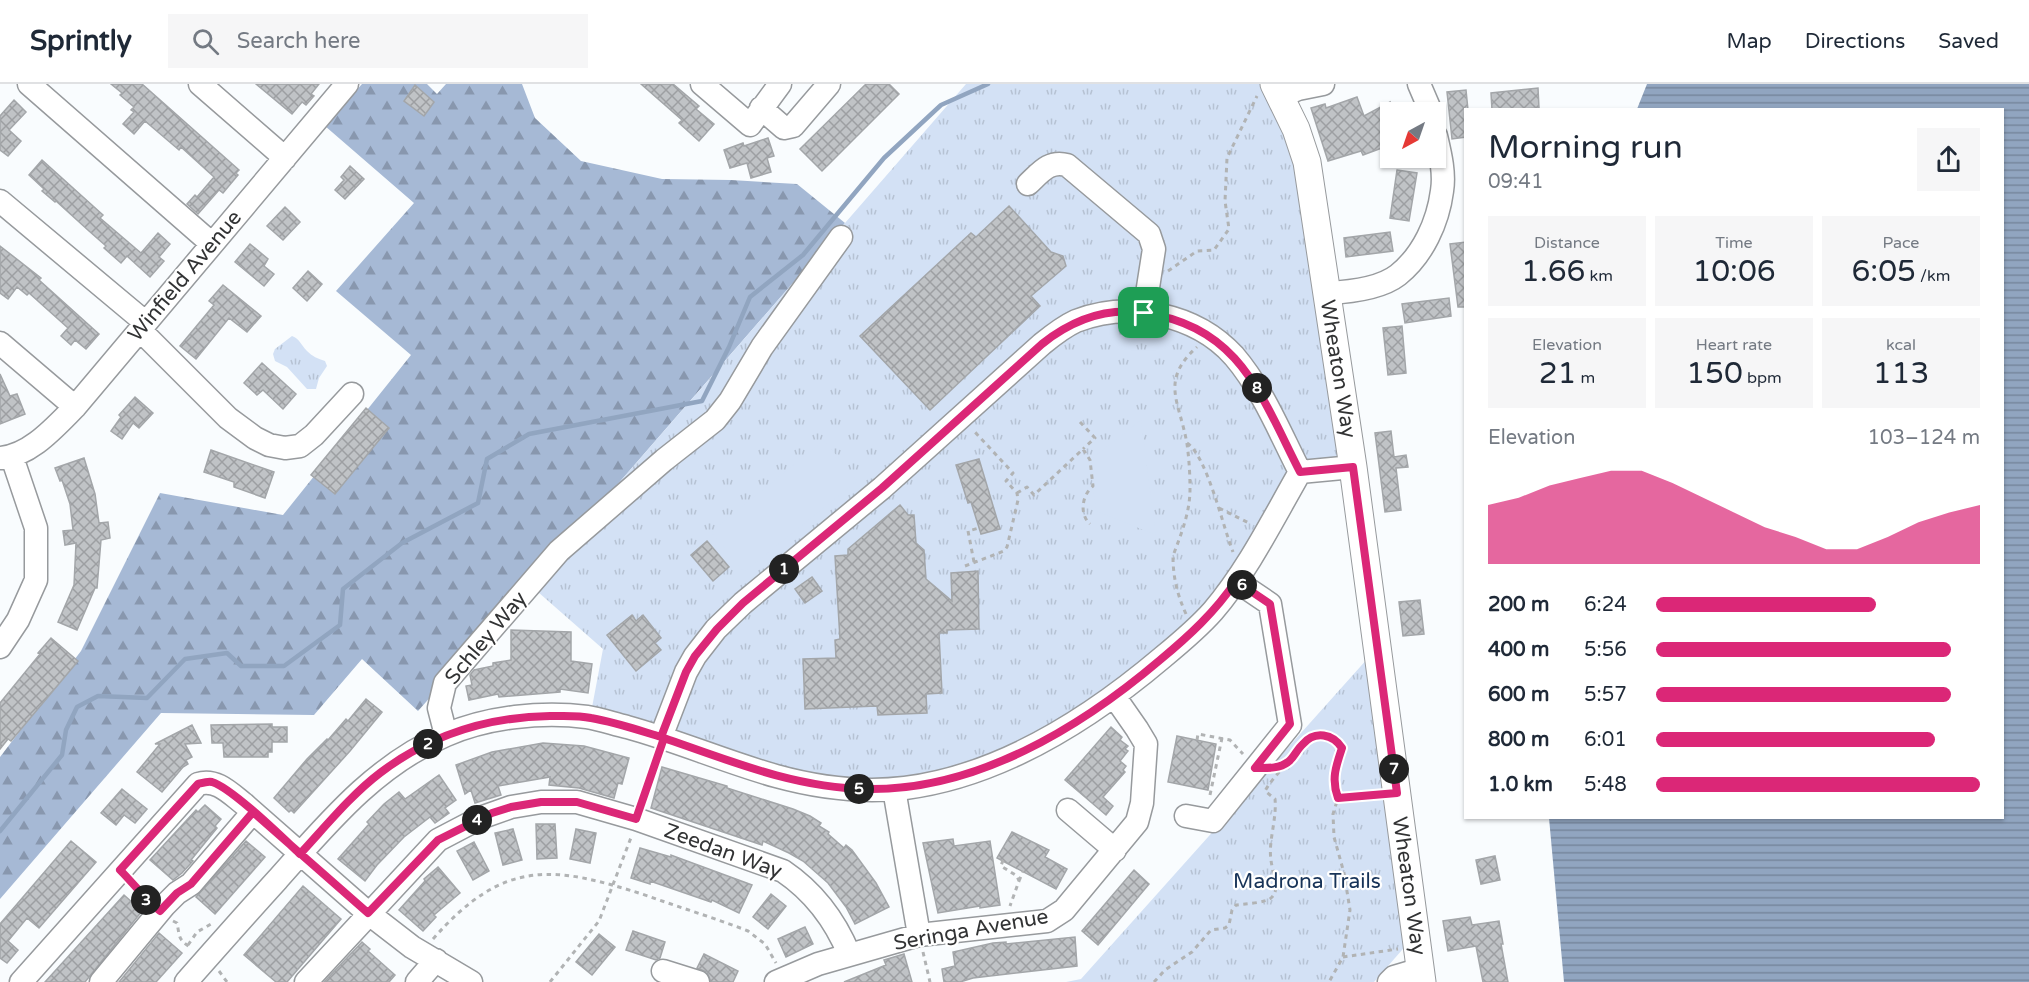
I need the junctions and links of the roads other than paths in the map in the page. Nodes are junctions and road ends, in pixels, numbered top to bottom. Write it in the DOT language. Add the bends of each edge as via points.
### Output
graph roads {
  1 [pos="29,84"];
  2 [pos="200,84"];
  3 [pos="347,84"];
  4 [pos="702,84"];
  5 [pos="780,84"];
  6 [pos="829,84"];
  7 [pos="1323,84"];
  8 [pos="1419,84"];
  9 [pos="1273,90"];
  10 [pos="1427,102"];
  11 [pos="761,108"];
  12 [pos="285,158"];
  13 [pos="1441,168"];
  14 [pos="1028,184"];
  15 [pos="0,201"];
  16 [pos="841,237"];
  17 [pos="212,244"];
  18 [pos="1327,293"];
  19 [pos="1144,313"];
  20 [pos="143,326"];
  21 [pos="0,343"];
  22 [pos="352,394"];
  23 [pos="75,407"];
  24 [pos="6,458"];
  25 [pos="1353,467"];
  26 [pos="1300,472"];
  27 [pos="1238,577"];
  28 [pos="0,647"];
  29 [pos="1114,696"];
  30 [pos="446,735"];
  31 [pos="663,737"];
  32 [pos="894,789"];
  33 [pos="1068,810"];
  34 [pos="253,812"];
  35 [pos="1196,818"];
  36 [pos="1115,850"];
  37 [pos="300,854"];
  38 [pos="368,913"];
  39 [pos="919,935"];
  40 [pos="849,954"];
  41 [pos="429,957"];
  42 [pos="1420,966"];
  43 [pos="663,971"];
  44 [pos="780,980"];
  45 [pos="21,982"];
  46 [pos="101,982"];
  47 [pos="186,982"];
  48 [pos="306,982"];
  49 [pos="417,982"];
  50 [pos="471,982"];
  51 [pos="698,982"];
  52 [pos="1389,982"];
  1 -- 17 [label="street"];
  2 -- 12 [label="street"];
  3 -- 12 [label="street, Winfield Avenue"];
  4 -- 11 [label="street" via="750,125"];
  5 -- 11 [label="street"];
  6 -- 11 [label="street" via="793,126 784,128"];
  7 -- 9 [label="street"];
  8 -- 10 [label="street"];
  9 -- 18 [label="main road, Wheaton Way" via="1296,129 1307,162"];
  12 -- 17 [label="street, Winfield Avenue"];
  13 -- 18 [label="street" via="1443,190 1430,236 1418,255 1397,276 1365,289"];
  14 -- 19 [label="street" via="1049,165 1067,165 1149,234 1154,249"];
  15 -- 20 [label="street"];
  16 -- 30 [label="street, Schley Way" via="715,420 559,551 445,683 439,708"];
  17 -- 20 [label="street, Winfield Avenue"];
  18 -- 25 [label="main road, Wheaton Way"];
  19 -- 26 [label="street" via="1182,321 1233,356 1252,379"];
  19 -- 31 [label="street" via="1092,316 1061,329 882,488 743,603 695,656"];
  20 -- 22 [label="street" via="228,418 269,445 300,446"];
  20 -- 23 [label="street, Winfield Avenue"];
  21 -- 23 [label="street"];
  23 -- 24 [label="street, Winfield Avenue" via="48,435"];
  24 -- 28 [label="street" via="36,528 36,580 18,620"];
  25 -- 26 [label="street"];
  25 -- 42 [label="main road, Wheaton Way"];
  26 -- 27 [label="street"];
  27 -- 29 [label="street" via="1194,631"];
  27 -- 35 [label="street" via="1270,604 1290,724 1213,821"];
  29 -- 32 [label="street" via="1038,744 995,763"];
  29 -- 36 [label="street, Seringa Avenue" via="1146,744 1137,822"];
  30 -- 31 [label="street" via="495,721 573,716"];
  30 -- 37 [label="street" via="380,773"];
  31 -- 32 [label="street" via="776,776 835,787"];
  32 -- 39 [label="street"];
  33 -- 36 [label="street"];
  34 -- 37 [label="street"];
  34 -- 45 [label="street" via="212,782 198,784"];
  34 -- 46 [label="street" via="191,884 160,911"];
  36 -- 39 [label="street, Seringa Avenue" via="1065,910 1047,921"];
  37 -- 38 [label="street"];
  37 -- 47 [label="street"];
  38 -- 40 [label="street, Zeedan Way" via="438,840 511,807 577,802 783,871 814,896"];
  38 -- 41 [label="street"];
  38 -- 48 [label="street, Zeedan Way"];
  39 -- 40 [label="street, Seringa Avenue"];
  40 -- 44 [label="street, Seringa Avenue"];
  41 -- 49 [label="street"];
  41 -- 50 [label="street"];
  42 -- 52 [label="street"];
  43 -- 51 [label="street"];
}
